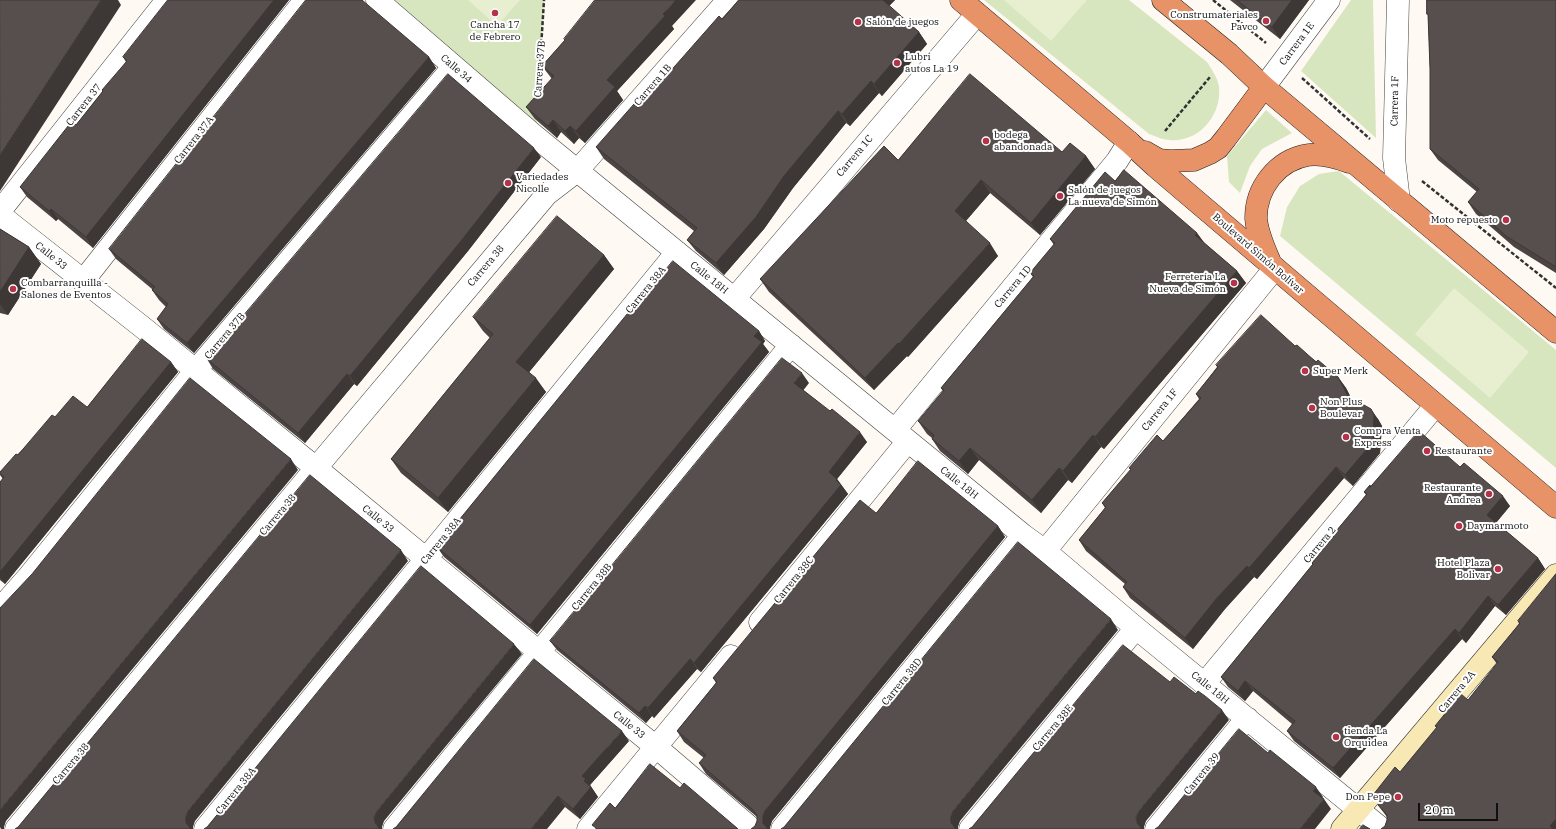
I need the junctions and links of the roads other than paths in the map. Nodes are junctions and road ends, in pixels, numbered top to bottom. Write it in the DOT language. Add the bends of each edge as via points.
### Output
graph roads {
  1 [pos="167,0"];
  2 [pos="305,0"];
  3 [pos="377,0"];
  4 [pos="728,0"];
  5 [pos="1163,0"];
  6 [pos="1329,0"];
  7 [pos="1398,0"];
  8 [pos="969,7"];
  9 [pos="454,67"];
  10 [pos="1264,87"];
  11 [pos="536,137"];
  12 [pos="1129,142"];
  13 [pos="1358,165"];
  14 [pos="577,171"];
  15 [pos="1400,201"];
  16 [pos="0,211"];
  17 [pos="0,215"];
  18 [pos="677,252"];
  19 [pos="1273,266"];
  20 [pos="83,281"];
  21 [pos="734,299"];
  22 [pos="1556,332"];
  23 [pos="791,345"];
  24 [pos="196,370"];
  25 [pos="1435,406"];
  26 [pos="902,436"];
  27 [pos="316,468"];
  28 [pos="1556,507"];
  29 [pos="1023,535"];
  30 [pos="1045,551"];
  31 [pos="427,558"];
  32 [pos="1556,575"];
  33 [pos="0,609"];
  34 [pos="1136,628"];
  35 [pos="539,652"];
  36 [pos="1204,684"];
  37 [pos="1247,718"];
  38 [pos="656,747"];
  39 [pos="1358,809"];
  40 [pos="16,829"];
  41 [pos="205,829"];
  42 [pos="394,829"];
  43 [pos="588,829"];
  44 [pos="752,829"];
  45 [pos="782,829"];
  46 [pos="970,829"];
  47 [pos="1156,829"];
  48 [pos="1342,829"];
  49 [pos="1382,829"];
  1 -- 16 [label="street, Carrera 37"];
  2 -- 20 [label="street, Carrera 37A"];
  3 -- 9 [label="street, Calle 34"];
  4 -- 14 [label="street, Carrera 1B"];
  5 -- 10 [label="highway" via="1229,54"];
  6 -- 10 [label="street, Carrera 1E"];
  7 -- 15 [label="street, Carrera 1F" via="1394,158"];
  8 -- 12 [label="highway, Boulevard Simón Bolívar"];
  8 -- 21 [label="street, Carrera 1C"];
  9 -- 11 [label="street, Calle 34"];
  9 -- 24 [label="street, Carrera 37B"];
  10 -- 12 [label="highway" via="1218,148 1202,157 1185,162 1159,160"];
  10 -- 13 [label="highway"];
  11 -- 14 [label="street, Calle 18H"];
  12 -- 19 [label="highway, Boulevard Simón Bolívar"];
  12 -- 26 [label="street, Carrera 1D" via="1117,161"];
  13 -- 15 [label="highway"];
  13 -- 19 [label="highway" via="1338,157 1308,155 1293,159 1269,177 1257,204 1256,219 1259,234"];
  14 -- 18 [label="street, Calle 18H"];
  14 -- 27 [label="street, Carrera 38" via="547,194"];
  15 -- 22 [label="highway"];
  17 -- 20 [label="street, Calle 33"];
  18 -- 21 [label="street, Calle 18H"];
  18 -- 31 [label="street, Carrera 38A"];
  19 -- 25 [label="highway, Boulevard Simón Bolívar"];
  19 -- 30 [label="street, Carrera 1F"];
  20 -- 24 [label="street, Calle 33"];
  21 -- 23 [label="street, Calle 18H"];
  23 -- 26 [label="street, Calle 18H"];
  23 -- 35 [label="street, Carrera 38B"];
  24 -- 27 [label="street, Calle 33"];
  24 -- 33 [label="street, Carrera 37B"];
  25 -- 28 [label="highway, Boulevard Simón Bolívar"];
  25 -- 36 [label="street, Carrera 2"];
  26 -- 29 [label="street, Calle 18H"];
  26 -- 38 [label="street, Carrera 38C" via="744,640"];
  27 -- 31 [label="street, Calle 33"];
  27 -- 40 [label="street, Carrera 38"];
  29 -- 30 [label="street, Calle 18H"];
  29 -- 45 [label="street, Carrera 38D"];
  30 -- 34 [label="street, Calle 18H"];
  31 -- 35 [label="street, Calle 33"];
  31 -- 41 [label="street, Carrera 38A"];
  32 -- 39 [label="street, Carrera 2A"];
  34 -- 36 [label="street, Calle 18H"];
  34 -- 46 [label="street, Carrera 38E"];
  35 -- 38 [label="street, Calle 33"];
  35 -- 42 [label="street, Carrera 38B"];
  36 -- 37 [label="street, Calle 18H"];
  37 -- 39 [label="street, Calle 18H"];
  37 -- 47 [label="street, Carrera 39"];
  38 -- 43 [label="street, Carrera 38C"];
  38 -- 44 [label="street, Calle 33"];
  39 -- 48 [label="street, Carrera 2A"];
  39 -- 49 [label="street, Calle 18H"];
}
